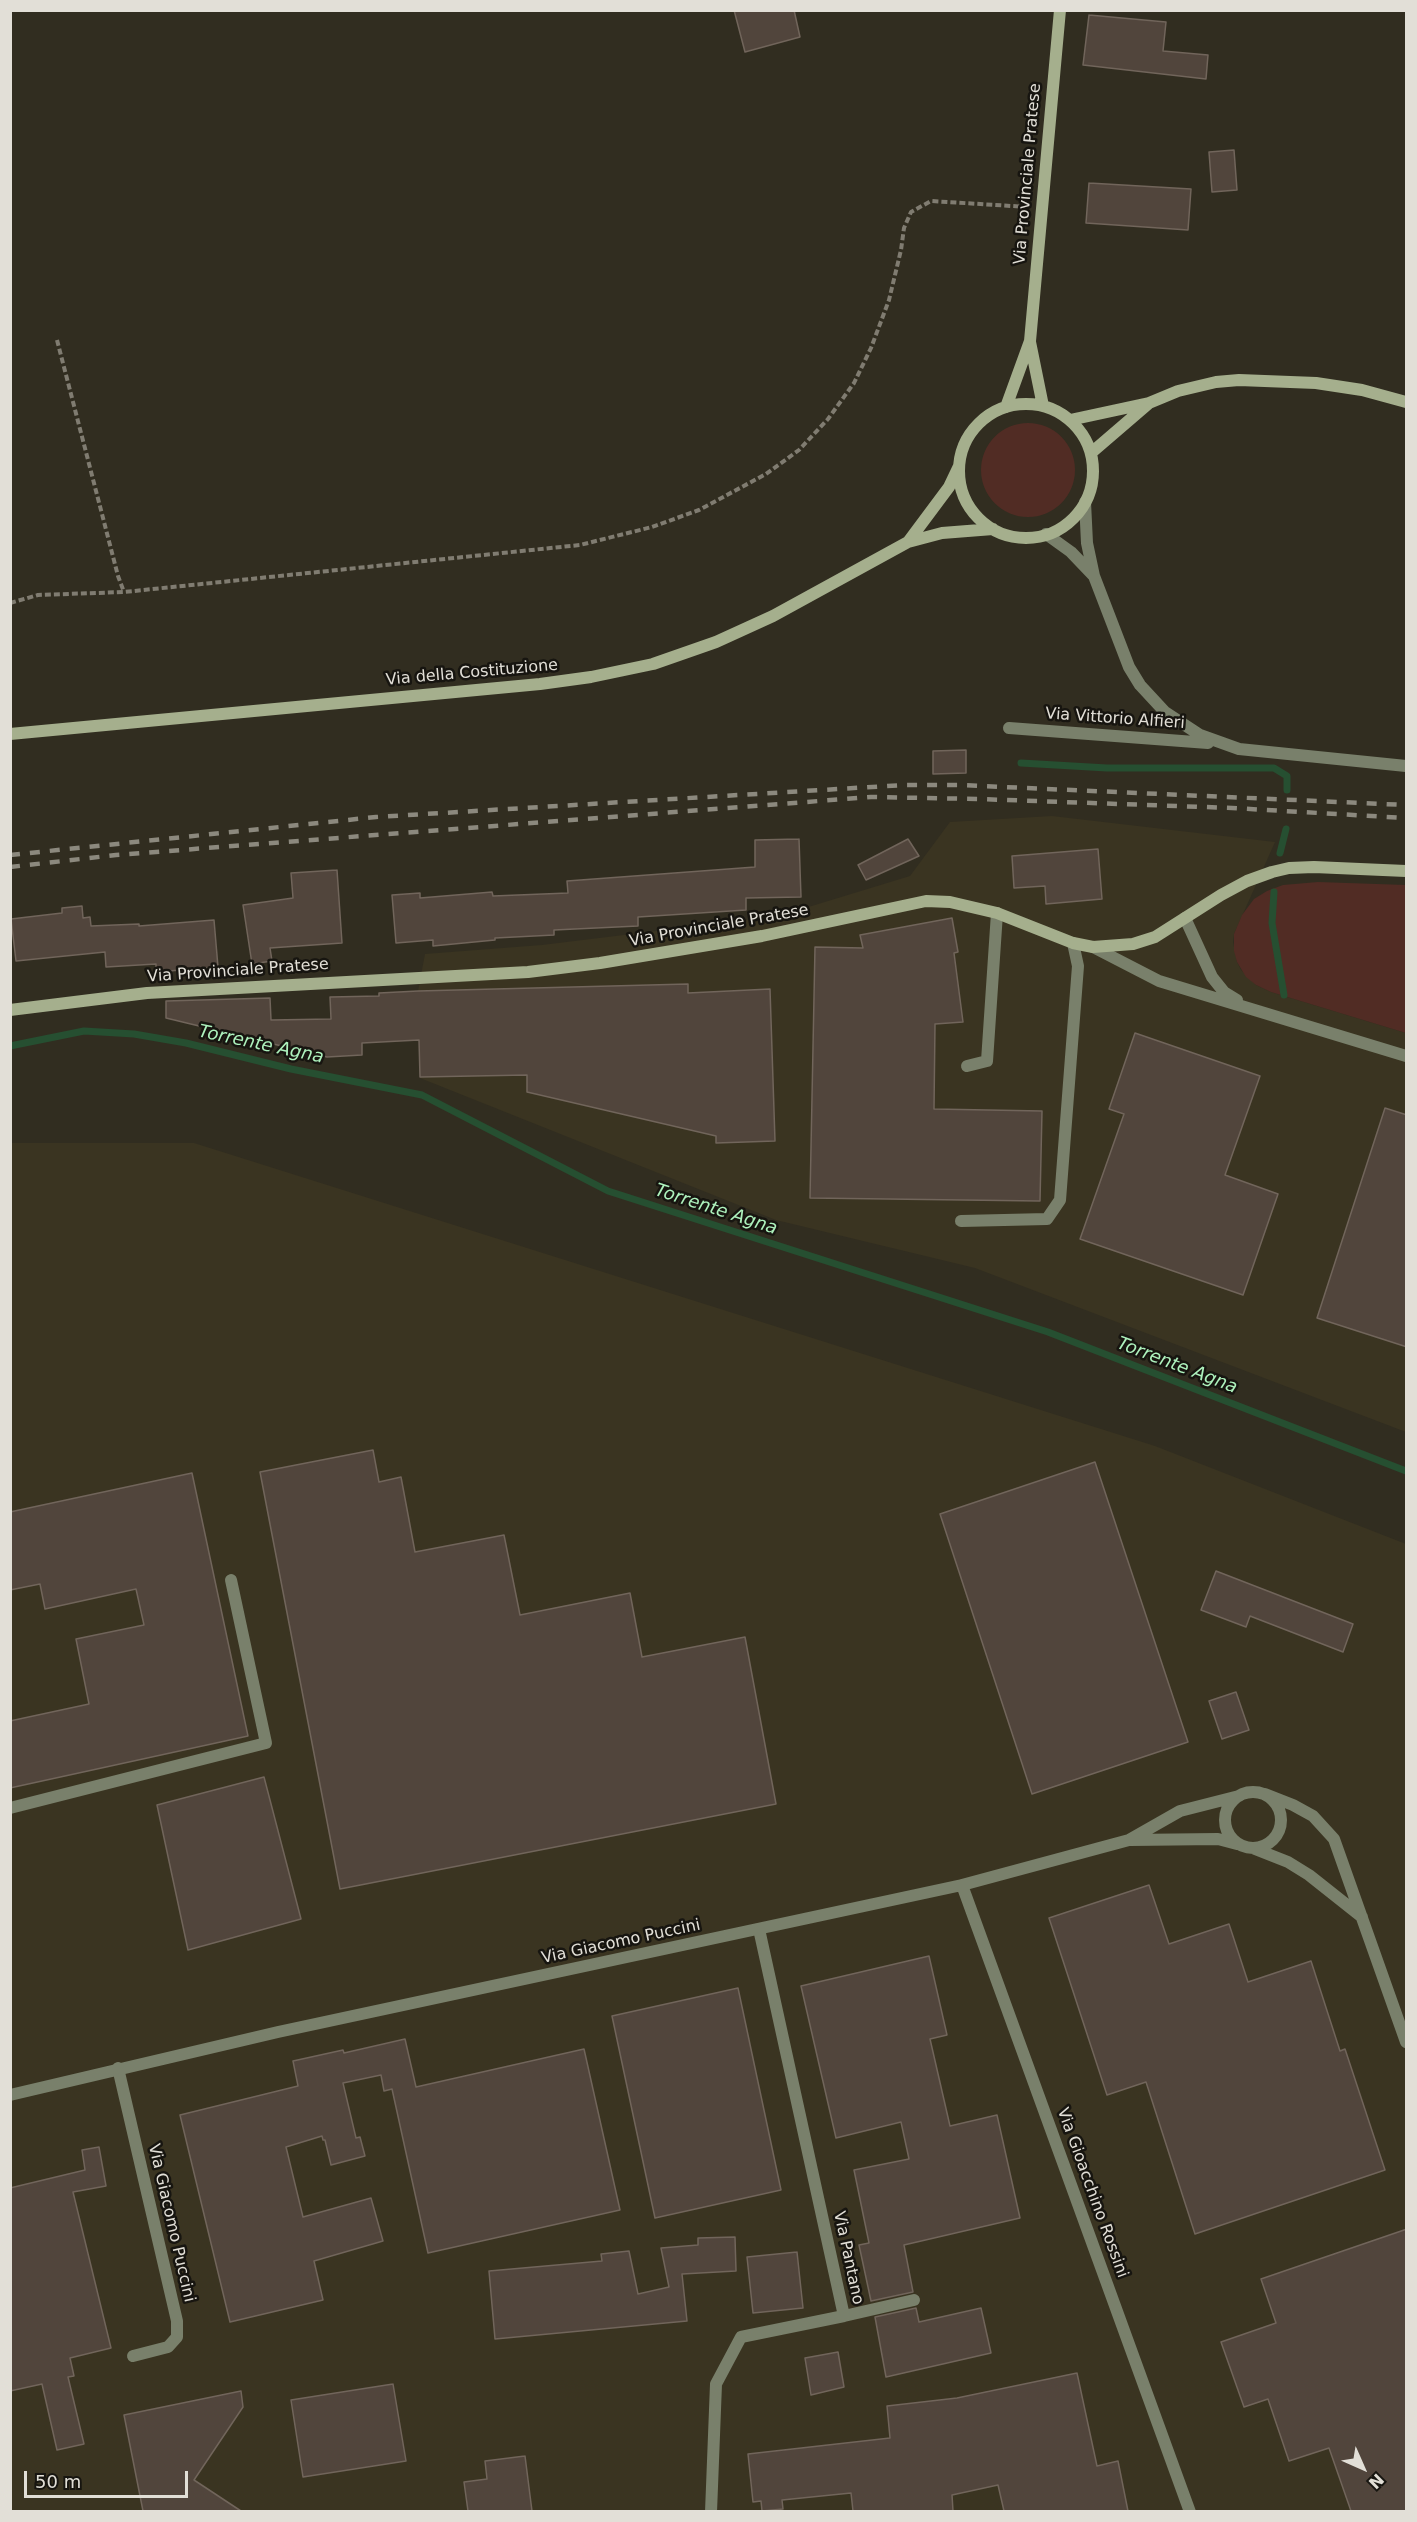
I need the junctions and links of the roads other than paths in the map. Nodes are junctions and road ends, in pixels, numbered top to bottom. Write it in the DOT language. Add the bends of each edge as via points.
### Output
graph roads {
  1 [pos="1060,10"];
  2 [pos="1030,342"];
  3 [pos="1407,402"];
  4 [pos="1149,403"];
  5 [pos="1043,406"];
  6 [pos="1006,407"];
  7 [pos="1070,420"];
  8 [pos="1091,453"];
  9 [pos="960,465"];
  10 [pos="1085,502"];
  11 [pos="993,529"];
  12 [pos="1046,534"];
  13 [pos="908,542"];
  14 [pos="1094,576"];
  15 [pos="1009,728"];
  16 [pos="10,734"];
  17 [pos="1218,743"];
  18 [pos="1407,766"];
  19 [pos="1407,871"];
  20 [pos="997,913"];
  21 [pos="1185,918"];
  22 [pos="1073,944"];
  23 [pos="1093,947"];
  24 [pos="1245,1006"];
  25 [pos="10,1010"];
  26 [pos="1407,1056"];
  27 [pos="967,1066"];
  28 [pos="961,1221"];
  29 [pos="231,1580"];
  30 [pos="1265,1794"];
  31 [pos="1239,1796"];
  32 [pos="10,1808"];
  33 [pos="1129,1840"];
  34 [pos="1237,1844"];
  35 [pos="1255,1849"];
  36 [pos="962,1885"];
  37 [pos="1362,1917"];
  38 [pos="759,1929"];
  39 [pos="1407,2042"];
  40 [pos="118,2068"];
  41 [pos="10,2095"];
  42 [pos="914,2300"];
  43 [pos="844,2316"];
  44 [pos="133,2356"];
  45 [pos="711,2511"];
  46 [pos="1190,2511"];
  1 -- 2 [label="main road, Via Provinciale Pratese"];
  2 -- 5 [label="main road, Via Provinciale Pratese"];
  2 -- 6 [label="main road, Via Provinciale Pratese"];
  3 -- 4 [label="main road" via="1316,383 1239,380 1178,391"];
  4 -- 7 [label="main road"];
  4 -- 8 [label="main road"];
  5 -- 6 [label="main road"];
  5 -- 7 [label="main road"];
  6 -- 9 [label="main road" via="974,429"];
  7 -- 8 [label="main road"];
  8 -- 10 [label="main road" via="1091,486"];
  9 -- 11 [label="main road" via="967,502"];
  9 -- 13 [label="main road" via="949,487"];
  10 -- 12 [label="main road" via="1062,527"];
  10 -- 14 [label="street, Via Vittorio Alfieri"];
  11 -- 12 [label="main road" via="1019,537"];
  11 -- 13 [label="main road" via="942,533"];
  12 -- 14 [label="street, Via Vittorio Alfieri"];
  13 -- 16 [label="main road, Via della Costituzione" via="773,616 653,664 540,684"];
  14 -- 17 [label="street, Via Vittorio Alfieri" via="1129,667 1140,685 1165,712"];
  15 -- 17 [label="street, Via Vittorio Alfieri"];
  17 -- 18 [label="street, Via Vittorio Alfieri" via="1239,749"];
  19 -- 21 [label="main road, Via Provinciale Pratese" via="1289,868 1247,881"];
  20 -- 22 [label="main road, Via Provinciale Pratese"];
  20 -- 25 [label="main road, Via Provinciale Pratese" via="950,902 926,901 762,936 528,972 147,993"];
  20 -- 27 [label="street" via="987,1061"];
  21 -- 23 [label="main road, Via Provinciale Pratese" via="1155,937 1133,944"];
  21 -- 24 [label="street" via="1212,977 1224,992"];
  22 -- 23 [label="main road, Via Provinciale Pratese"];
  22 -- 28 [label="street" via="1078,966 1060,1200 1047,1219"];
  23 -- 24 [label="street" via="1159,981"];
  24 -- 26 [label="street"];
  29 -- 32 [label="street" via="266,1743"];
  30 -- 31 [label="street" via="1247,1792"];
  30 -- 35 [label="street" via="1278,1807 1281,1825 1272,1841"];
  30 -- 37 [label="street" via="1313,1816 1334,1839"];
  31 -- 33 [label="street, Via Giacomo Puccini" via="1180,1811"];
  31 -- 34 [label="street" via="1231,1802 1224,1820 1225,1829"];
  33 -- 34 [label="street, Via Giacomo Puccini" via="1218,1839"];
  33 -- 36 [label="street, Via Giacomo Puccini"];
  34 -- 35 [label="street"];
  35 -- 37 [label="street" via="1310,1875"];
  36 -- 38 [label="street, Via Giacomo Puccini"];
  36 -- 46 [label="street, Via Gioacchino Rossini"];
  37 -- 39 [label="street"];
  38 -- 40 [label="street, Via Giacomo Puccini"];
  38 -- 43 [label="street, Via Pantano"];
  40 -- 41 [label="street, Via Giacomo Puccini"];
  40 -- 44 [label="street, Via Giacomo Puccini" via="177,2321 177,2337 168,2347"];
  42 -- 43 [label="street"];
  43 -- 45 [label="street, Via Pantano" via="741,2337 716,2384"];
}
